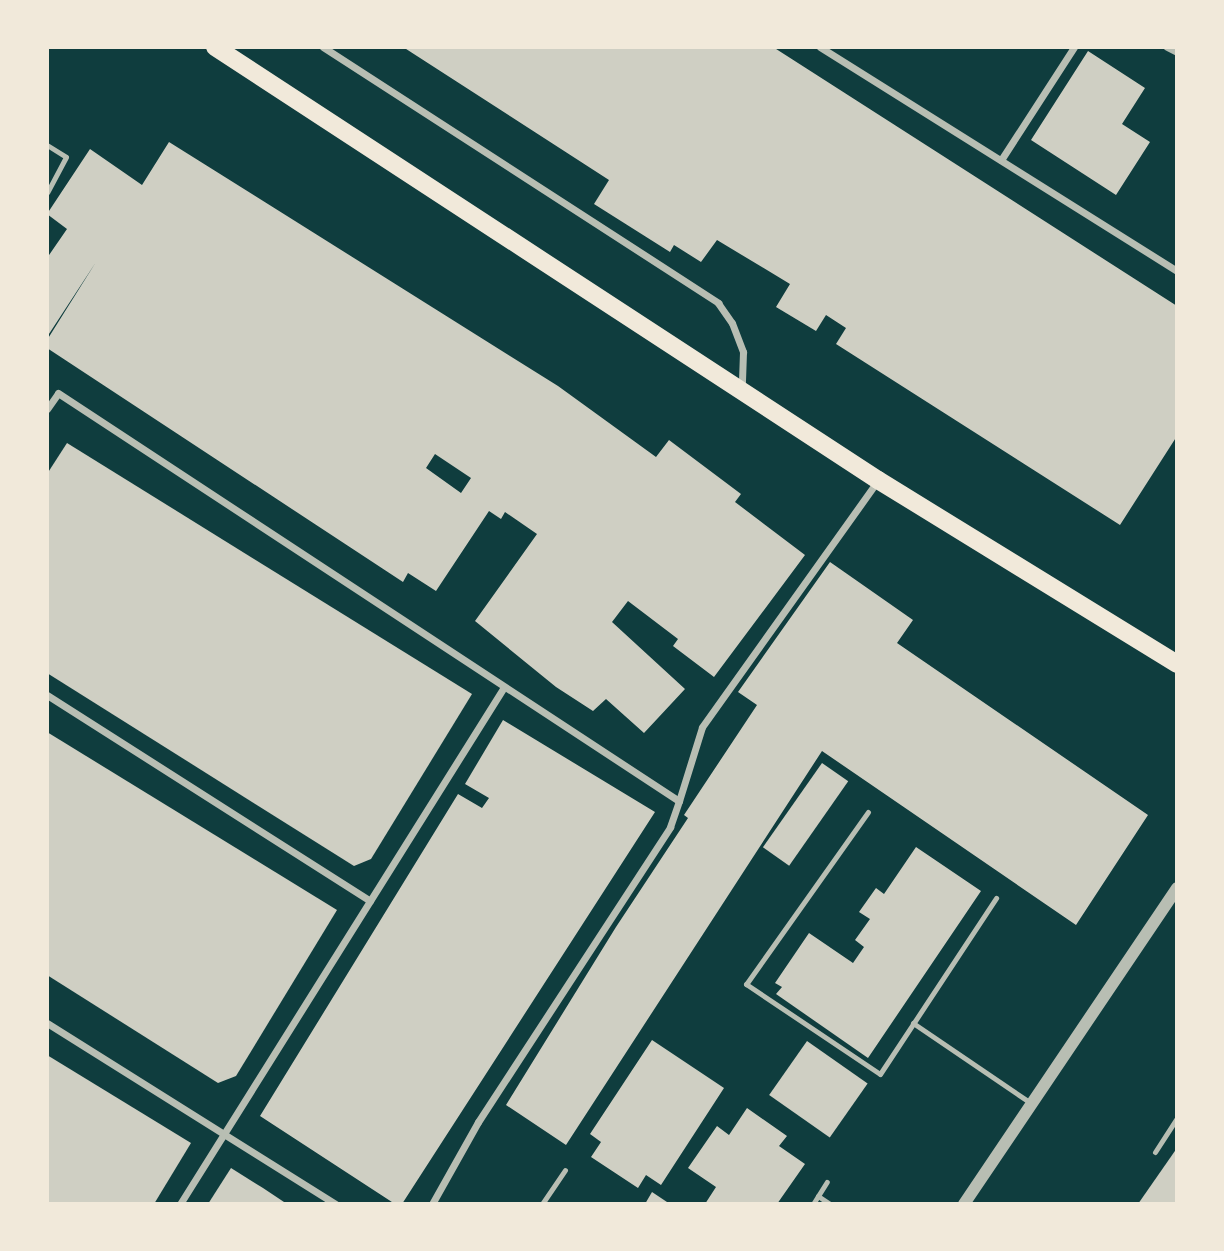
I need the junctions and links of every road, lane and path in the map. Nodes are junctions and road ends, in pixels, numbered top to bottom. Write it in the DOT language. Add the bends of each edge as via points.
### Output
graph roads {
  1 [pos="215,47"];
  2 [pos="323,47"];
  3 [pos="820,47"];
  4 [pos="1074,47"];
  5 [pos="1167,47"];
  6 [pos="1177,52"];
  7 [pos="47,145"];
  8 [pos="1001,160"];
  9 [pos="47,192"];
  10 [pos="1177,271"];
  11 [pos="742,390"];
  12 [pos="47,409"];
  13 [pos="878,480"];
  14 [pos="1177,664"];
  15 [pos="503,687"];
  16 [pos="47,695"];
  17 [pos="679,801"];
  18 [pos="868,812"];
  19 [pos="1177,888"];
  20 [pos="996,898"];
  21 [pos="370,901"];
  22 [pos="47,1023"];
  23 [pos="913,1023"];
  24 [pos="1031,1104"];
  25 [pos="1177,1118"];
  26 [pos="223,1135"];
  27 [pos="1155,1152"];
  28 [pos="565,1170"];
  29 [pos="827,1182"];
  30 [pos="818,1196"];
  31 [pos="180,1204"];
  32 [pos="336,1204"];
  33 [pos="432,1204"];
  34 [pos="542,1204"];
  35 [pos="814,1204"];
  36 [pos="830,1204"];
  37 [pos="964,1204"];
  1 -- 11 [label="main road"];
  2 -- 11 [label="street" via="718,303 743,352"];
  3 -- 8 [label="street"];
  4 -- 8 [label="street"];
  5 -- 6 [label="street"];
  7 -- 9 [label="lane" via="66,157"];
  8 -- 10 [label="street"];
  11 -- 13 [label="main road"];
  12 -- 15 [label="street" via="58,393"];
  13 -- 14 [label="main road"];
  13 -- 17 [label="street" via="702,727"];
  15 -- 17 [label="street"];
  15 -- 21 [label="street"];
  16 -- 21 [label="street"];
  17 -- 33 [label="street" via="670,827 478,1122"];
  18 -- 23 [label="lane" via="746,984 880,1074"];
  19 -- 24 [label="street"];
  20 -- 23 [label="lane"];
  21 -- 26 [label="street"];
  22 -- 26 [label="street"];
  23 -- 24 [label="lane"];
  24 -- 37 [label="street"];
  25 -- 27 [label="lane"];
  26 -- 31 [label="street"];
  26 -- 32 [label="street"];
  28 -- 34 [label="lane"];
  29 -- 30 [label="lane"];
  30 -- 35 [label="lane"];
  30 -- 36 [label="lane"];
}
